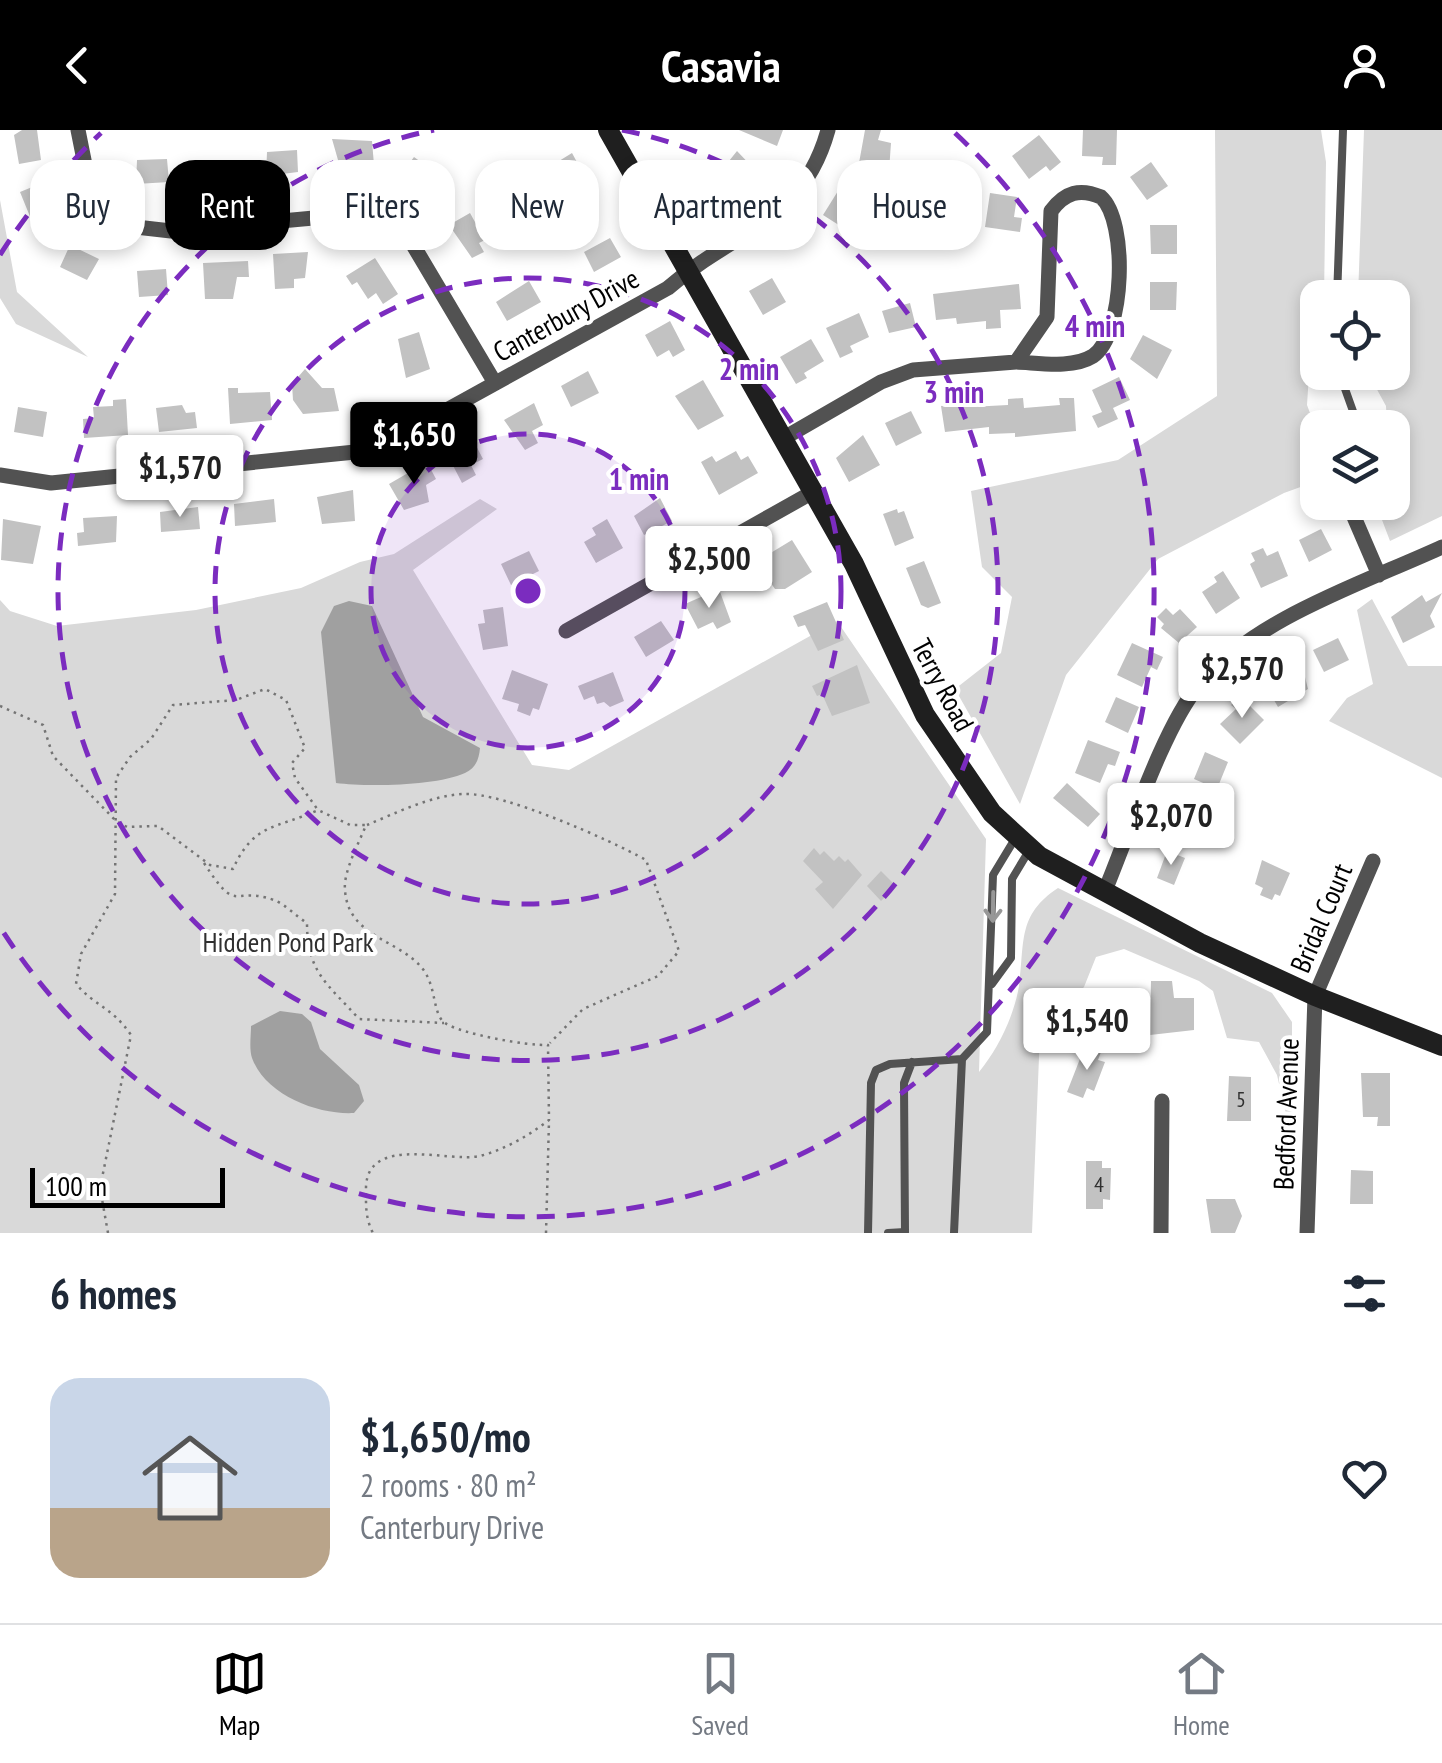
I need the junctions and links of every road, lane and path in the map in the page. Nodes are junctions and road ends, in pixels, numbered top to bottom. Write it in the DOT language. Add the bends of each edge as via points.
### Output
graph roads {
  1 [pos="78,130"];
  2 [pos="608,130"];
  3 [pos="828,130"];
  4 [pos="1344,130"];
  5 [pos="688,270"];
  6 [pos="1338,280"];
  7 [pos="1016,362"];
  8 [pos="494,382"];
  9 [pos="784,438"];
  10 [pos="0,476"];
  11 [pos="813,492"];
  12 [pos="1356,520"];
  13 [pos="1442,546"];
  14 [pos="1380,575"];
  15 [pos="566,631"];
  16 [pos="0,706"];
  17 [pos="318,810"];
  18 [pos="116,822"];
  19 [pos="366,825"];
  20 [pos="1023,843"];
  21 [pos="202,860"];
  22 [pos="1373,860"];
  23 [pos="1104,893"];
  24 [pos="992,984"];
  25 [pos="1315,996"];
  26 [pos="445,1023"];
  27 [pos="548,1046"];
  28 [pos="1442,1046"];
  29 [pos="962,1059"];
  30 [pos="912,1062"];
  31 [pos="1162,1102"];
  32 [pos="548,1120"];
  33 [pos="108,1233"];
  34 [pos="372,1233"];
  35 [pos="546,1233"];
  36 [pos="868,1233"];
  37 [pos="888,1233"];
  38 [pos="954,1233"];
  39 [pos="1161,1233"];
  40 [pos="1307,1233"];
  1 -- 8 [label="street" via="88,185 110,215 128,226 171,231 368,213 403,228"];
  2 -- 5 [label="street, Terry Road"];
  3 -- 5 [label="street, Canterbury Drive" via="820,158 788,206"];
  4 -- 6 [label="lane"];
  5 -- 8 [label="street, Canterbury Drive" via="668,288"];
  5 -- 9 [label="street, Terry Road"];
  7 -- 7 [label="street" via="1084,361 1112,332 1116,223 1101,197 1067,195 1051,211 1047,317"];
  7 -- 9 [label="street" via="914,370"];
  8 -- 10 [label="street, Canterbury Drive" via="365,450 51,483"];
  9 -- 11 [label="street, Terry Road"];
  11 -- 15 [label="street"];
  11 -- 20 [label="street, Terry Road" via="924,715 954,765"];
  12 -- 14 [label="street"];
  13 -- 14 [label="street"];
  14 -- 23 [label="street" via="1254,636 1197,686"];
  16 -- 18 [label="path" via="42,724 53,756"];
  17 -- 18 [label="path" via="295,778 292,764 305,748 286,700 265,689 236,700 172,705 116,778"];
  17 -- 19 [label="path"];
  17 -- 21 [label="path" via="262,829 244,844 233,869"];
  18 -- 21 [label="path" via="158,826"];
  18 -- 33 [label="path" via="115,894 81,954 76,984 114,1010 131,1036 100,1188"];
  19 -- 26 [label="path" via="344,888 350,911 364,930 422,968"];
  19 -- 27 [label="path" via="466,793 553,817 646,860 679,951 658,976 584,1009"];
  20 -- 23 [label="street, Terry Road"];
  20 -- 24 [label="lane" via="1012,879 1011,958"];
  20 -- 24 [label="lane, one-way" via="993,875"];
  21 -- 26 [label="path" via="234,898 274,900 307,923 307,953 321,980 358,1019"];
  22 -- 25 [label="street, Bridal Court"];
  23 -- 25 [label="street, Terry Road"];
  24 -- 29 [label="lane" via="987,1032"];
  25 -- 28 [label="street, Terry Road"];
  25 -- 40 [label="street, Bedford Avenue"];
  26 -- 27 [label="path" via="520,1047"];
  27 -- 32 [label="path"];
  29 -- 30 [label="lane"];
  29 -- 38 [label="lane"];
  30 -- 36 [label="lane" via="876,1070 871,1082"];
  30 -- 37 [label="lane" via="904,1083 904,1232"];
  31 -- 39 [label="street"];
  32 -- 34 [label="path" via="522,1140 477,1157 394,1155 376,1165 366,1177"];
  32 -- 35 [label="path"];
}
